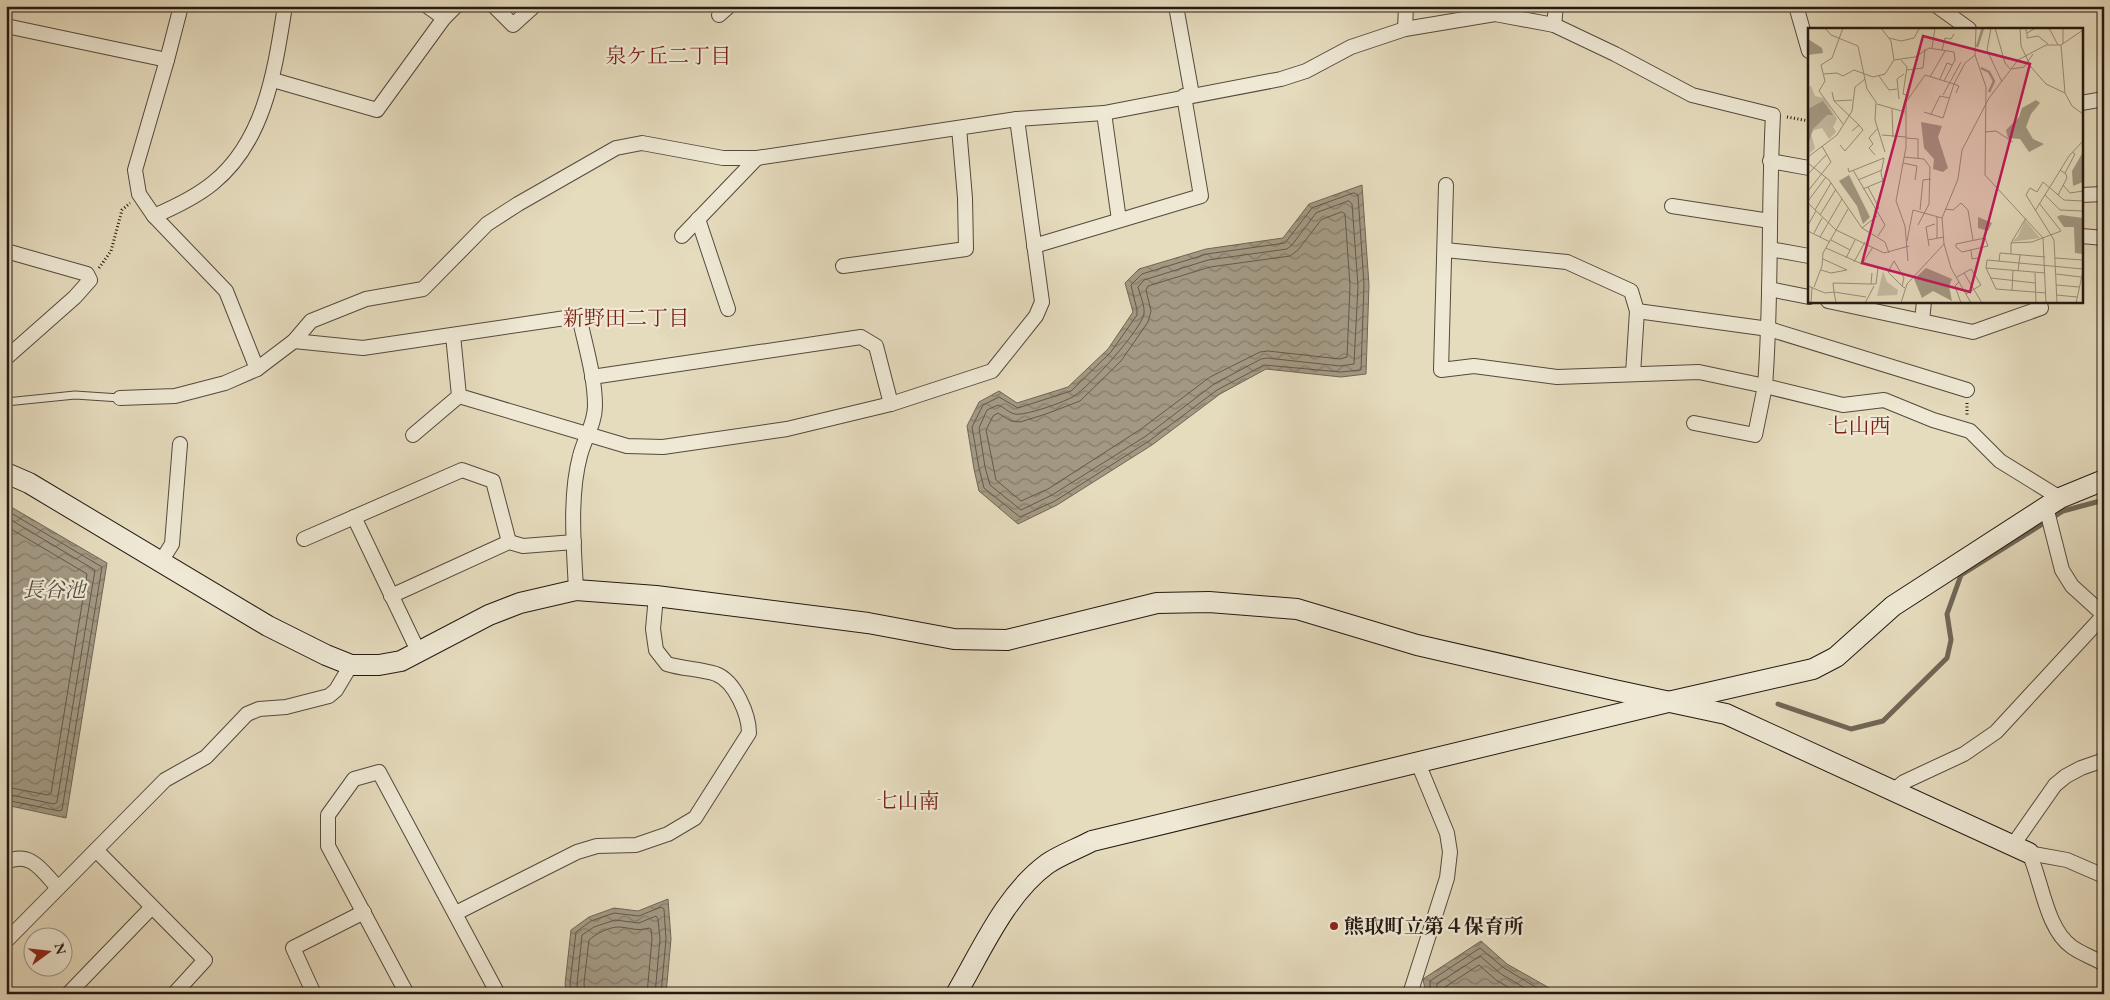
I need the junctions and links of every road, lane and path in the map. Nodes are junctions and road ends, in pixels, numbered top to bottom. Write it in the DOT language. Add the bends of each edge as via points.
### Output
graph roads {
  1 [pos="181,6"];
  2 [pos="285,6"];
  3 [pos="427,6"];
  4 [pos="456,6"];
  5 [pos="494,6"];
  6 [pos="534,6"];
  7 [pos="1176,6"];
  8 [pos="1406,6"];
  9 [pos="1556,6"];
  10 [pos="1796,6"];
  11 [pos="1937,6"];
  12 [pos="444,18"];
  13 [pos="1554,25"];
  14 [pos="6,26"];
  15 [pos="1967,28"];
  16 [pos="1405,29"];
  17 [pos="1808,48"];
  18 [pos="167,60"];
  19 [pos="273,80"];
  20 [pos="1188,96"];
  21 [pos="2104,100"];
  22 [pos="2082,103"];
  23 [pos="1104,113"];
  24 [pos="1773,115"];
  25 [pos="1017,120"];
  26 [pos="1808,121"];
  27 [pos="959,128"];
  28 [pos="757,158"];
  29 [pos="1770,161"];
  30 [pos="1808,168"];
  31 [pos="1446,185"];
  32 [pos="139,194"];
  33 [pos="2104,194"];
  34 [pos="2082,195"];
  35 [pos="1672,206"];
  36 [pos="154,216"];
  37 [pos="698,219"];
  38 [pos="1119,220"];
  39 [pos="1770,221"];
  40 [pos="682,236"];
  41 [pos="2082,236"];
  42 [pos="2104,238"];
  43 [pos="1034,246"];
  44 [pos="1770,249"];
  45 [pos="1445,250"];
  46 [pos="6,251"];
  47 [pos="1808,256"];
  48 [pos="843,266"];
  49 [pos="90,280"];
  50 [pos="1770,289"];
  51 [pos="1808,297"];
  52 [pos="1833,302"];
  53 [pos="1924,302"];
  54 [pos="2040,302"];
  55 [pos="728,309"];
  56 [pos="1637,310"];
  57 [pos="1922,321"];
  58 [pos="1769,329"];
  59 [pos="453,335"];
  60 [pos="294,341"];
  61 [pos="6,358"];
  62 [pos="257,369"];
  63 [pos="1633,374"];
  64 [pos="592,377"];
  65 [pos="1765,386"];
  66 [pos="1967,390"];
  67 [pos="459,396"];
  68 [pos="120,398"];
  69 [pos="6,402"];
  70 [pos="891,404"];
  71 [pos="1694,423"];
  72 [pos="1967,430"];
  73 [pos="413,435"];
  74 [pos="588,435"];
  75 [pos="180,444"];
  76 [pos="6,474"];
  77 [pos="2104,480"];
  78 [pos="2053,503"];
  79 [pos="354,517"];
  80 [pos="304,539"];
  81 [pos="509,542"];
  82 [pos="574,542"];
  83 [pos="160,563"];
  84 [pos="576,590"];
  85 [pos="391,596"];
  86 [pos="656,596"];
  87 [pos="2104,615"];
  88 [pos="419,653"];
  89 [pos="351,665"];
  90 [pos="1668,702"];
  91 [pos="2104,760"];
  92 [pos="1418,763"];
  93 [pos="1893,791"];
  94 [pos="2021,849"];
  95 [pos="96,850"];
  96 [pos="6,862"];
  97 [pos="2104,876"];
  98 [pos="58,888"];
  99 [pos="152,907"];
  100 [pos="364,912"];
  101 [pos="456,913"];
  102 [pos="6,941"];
  103 [pos="2104,964"];
  104 [pos="68,994"];
  105 [pos="174,994"];
  106 [pos="314,994"];
  107 [pos="407,994"];
  108 [pos="498,994"];
  109 [pos="956,994"];
  110 [pos="1410,994"];
  1 -- 18 [label="street"];
  2 -- 19 [label="street"];
  3 -- 12 [label="street"];
  4 -- 12 [label="street"];
  5 -- 6 [label="street" via="513,25"];
  7 -- 20 [label="street"];
  8 -- 16 [label="street"];
  9 -- 13 [label="street"];
  10 -- 17 [label="street"];
  11 -- 15 [label="street"];
  12 -- 19 [label="street" via="376,110"];
  13 -- 16 [label="street" via="1495,14"];
  13 -- 24 [label="street" via="1692,95"];
  14 -- 18 [label="street"];
  16 -- 20 [label="street" via="1351,46 1306,71 1281,80"];
  18 -- 32 [label="street" via="135,170"];
  19 -- 36 [label="street" via="256,127 238,156 214,182 182,204"];
  20 -- 23 [label="street"];
  20 -- 38 [label="street" via="1201,196"];
  21 -- 22 [label="street"];
  23 -- 25 [label="street"];
  23 -- 38 [label="street"];
  24 -- 26 [label="path"];
  24 -- 29 [label="street"];
  25 -- 27 [label="street"];
  25 -- 43 [label="street"];
  27 -- 28 [label="street"];
  27 -- 48 [label="street" via="966,249"];
  28 -- 37 [label="street"];
  28 -- 60 [label="street" via="723,158 642,143 616,148 487,224 423,289 366,299 311,321"];
  29 -- 30 [label="street"];
  29 -- 39 [label="street"];
  31 -- 45 [label="street"];
  32 -- 36 [label="street"];
  32 -- 49 [label="path" via="122,210 111,250"];
  33 -- 34 [label="street"];
  35 -- 39 [label="street"];
  36 -- 62 [label="street" via="226,291"];
  37 -- 40 [label="street"];
  37 -- 55 [label="street"];
  38 -- 43 [label="street"];
  39 -- 44 [label="street"];
  41 -- 42 [label="street"];
  43 -- 70 [label="street" via="1042,302 1036,316 992,371"];
  44 -- 47 [label="street"];
  44 -- 50 [label="street"];
  45 -- 56 [label="street" via="1567,262 1631,292"];
  45 -- 63 [label="street" via="1442,370 1474,366 1557,377"];
  46 -- 49 [label="street" via="87,274"];
  49 -- 61 [label="street"];
  50 -- 51 [label="street"];
  50 -- 58 [label="street"];
  52 -- 57 [label="street"];
  53 -- 57 [label="street"];
  54 -- 57 [label="street" via="2040,308 1973,332"];
  56 -- 58 [label="street"];
  56 -- 63 [label="street"];
  58 -- 65 [label="street"];
  58 -- 66 [label="street"];
  59 -- 60 [label="street" via="363,348"];
  59 -- 64 [label="street" via="579,316"];
  59 -- 67 [label="street"];
  60 -- 62 [label="street"];
  62 -- 68 [label="street" via="225,383 175,396"];
  63 -- 65 [label="street" via="1700,372"];
  64 -- 70 [label="street" via="862,337 876,346"];
  64 -- 74 [label="street" via="595,407"];
  65 -- 71 [label="street" via="1754,435"];
  65 -- 72 [label="street" via="1843,405 1884,400"];
  66 -- 72 [label="path"];
  67 -- 73 [label="street"];
  67 -- 74 [label="street"];
  68 -- 69 [label="lane" via="75,394"];
  70 -- 74 [label="street" via="787,429 663,447 627,446"];
  72 -- 78 [label="street"];
  74 -- 82 [label="street" via="580,455 575,484"];
  75 -- 83 [label="street" via="172,544"];
  76 -- 83 [label="street" via="29,483"];
  77 -- 78 [label="street"];
  78 -- 87 [label="street" via="2062,570 2072,586"];
  78 -- 90 [label="street" via="1893,606 1836,657 1821,665"];
  79 -- 80 [label="street"];
  79 -- 81 [label="street" via="462,470 492,481"];
  79 -- 85 [label="street"];
  81 -- 82 [label="street" via="523,546"];
  81 -- 85 [label="street"];
  82 -- 84 [label="street"];
  83 -- 89 [label="street" via="268,626"];
  84 -- 86 [label="street"];
  84 -- 88 [label="street" via="520,603 489,615"];
  85 -- 88 [label="street"];
  86 -- 90 [label="street" via="868,622 954,639 1006,640 1157,602 1209,602 1297,609 1417,645"];
  86 -- 101 [label="street" via="653,629 656,650 667,664 717,674 741,702 749,720 749,733 713,791 695,818 668,834 636,845 597,846 577,852"];
  87 -- 93 [label="street" via="1996,732 1964,754 1904,782"];
  88 -- 89 [label="street" via="379,665"];
  89 -- 95 [label="street" via="329,696 248,714 206,757 165,780"];
  90 -- 92 [label="street"];
  90 -- 93 [label="street" via="1726,714"];
  91 -- 94 [label="street" via="2081,768 2055,785"];
  92 -- 109 [label="street" via="1092,841 1048,864 1027,882 1002,914"];
  92 -- 110 [label="street" via="1447,833 1450,852 1447,878"];
  93 -- 94 [label="street"];
  94 -- 97 [label="street" via="2067,860"];
  94 -- 103 [label="street" via="2040,881 2059,934 2072,947"];
  95 -- 98 [label="street"];
  95 -- 99 [label="street"];
  96 -- 98 [label="street" via="15,858 32,860"];
  98 -- 102 [label="street"];
  99 -- 104 [label="street"];
  99 -- 105 [label="street" via="205,960"];
  100 -- 101 [label="street" via="328,846 328,815 354,779 379,772"];
  100 -- 106 [label="street" via="293,948"];
  100 -- 107 [label="street"];
  101 -- 108 [label="street"];
}
